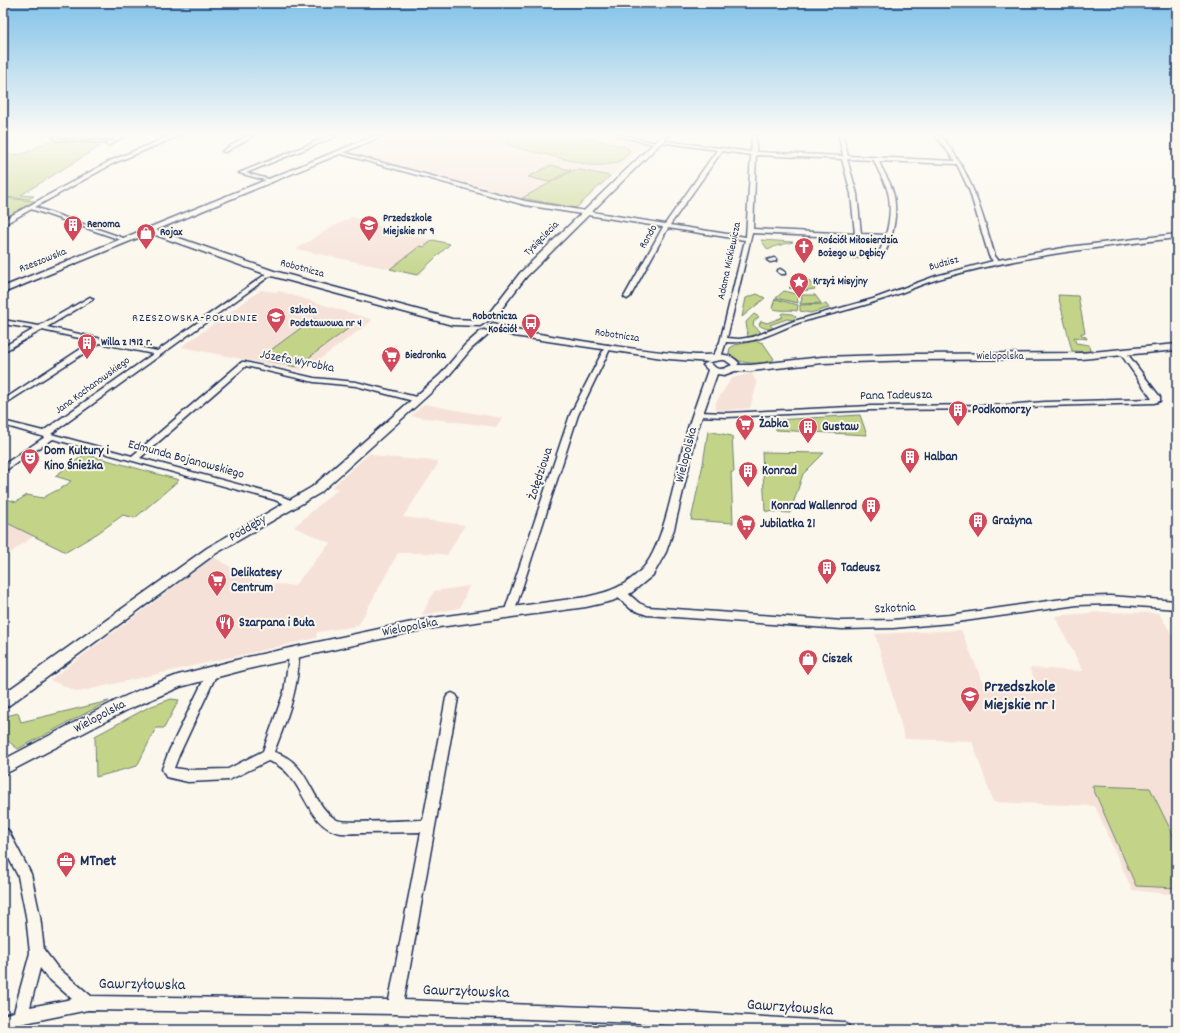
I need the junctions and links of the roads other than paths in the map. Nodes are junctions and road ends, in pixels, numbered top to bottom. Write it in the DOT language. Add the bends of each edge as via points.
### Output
graph roads {
  1 [pos="72,184"];
  2 [pos="262,184"];
  3 [pos="455,184"];
  4 [pos="616,184"];
  5 [pos="696,184"];
  6 [pos="752,184"];
  7 [pos="851,184"];
  8 [pos="887,184"];
  9 [pos="968,184"];
  10 [pos="30,207"];
  11 [pos="586,213"];
  12 [pos="3,223"];
  13 [pos="667,225"];
  14 [pos="149,230"];
  15 [pos="750,231"];
  16 [pos="858,236"];
  17 [pos="1177,236"];
  18 [pos="888,237"];
  19 [pos="748,239"];
  20 [pos="126,240"];
  21 [pos="881,255"];
  22 [pos="997,262"];
  23 [pos="271,273"];
  24 [pos="3,290"];
  25 [pos="627,297"];
  26 [pos="90,299"];
  27 [pos="3,322"];
  28 [pos="483,328"];
  29 [pos="39,329"];
  30 [pos="99,340"];
  31 [pos="724,341"];
  32 [pos="608,347"];
  33 [pos="1177,347"];
  34 [pos="3,350"];
  35 [pos="158,353"];
  36 [pos="1124,353"];
  37 [pos="714,362"];
  38 [pos="734,366"];
  39 [pos="724,372"];
  40 [pos="705,396"];
  41 [pos="417,400"];
  42 [pos="3,403"];
  43 [pos="698,414"];
  44 [pos="3,423"];
  45 [pos="48,435"];
  46 [pos="133,459"];
  47 [pos="3,469"];
  48 [pos="292,504"];
  49 [pos="620,593"];
  50 [pos="1177,605"];
  51 [pos="509,613"];
  52 [pos="294,652"];
  53 [pos="213,671"];
  54 [pos="9,698"];
  55 [pos="452,698"];
  56 [pos="3,706"];
  57 [pos="267,755"];
  58 [pos="3,768"];
  59 [pos="429,826"];
  60 [pos="3,834"];
  61 [pos="37,953"];
  62 [pos="88,1003"];
  63 [pos="395,1007"];
  64 [pos="20,1017"];
  65 [pos="3,1023"];
  66 [pos="793,1028"];
  67 [pos="843,1030"];
  1 -- 10 [label="street"];
  2 -- 14 [label="street, Rzeszowska"];
  3 -- 11 [label="street" via="525,203"];
  4 -- 11 [label="street, Tysiąclecia"];
  5 -- 13 [label="street, Rondo"];
  6 -- 15 [label="street, Adama Mickiewicza"];
  7 -- 16 [label="street"];
  8 -- 18 [label="street" via="891,215"];
  9 -- 22 [label="street" via="975,198 992,256"];
  10 -- 12 [label="street"];
  10 -- 20 [label="street"];
  11 -- 13 [label="street"];
  11 -- 28 [label="street, Tysiąclecia" via="523,275"];
  13 -- 19 [label="street"];
  13 -- 25 [label="street, Rondo"];
  14 -- 20 [label="street, Rzeszowska"];
  14 -- 23 [label="street, Robotnicza"];
  15 -- 16 [label="street"];
  15 -- 19 [label="street, Adama Mickiewicza"];
  16 -- 18 [label="street"];
  17 -- 22 [label="street, Budzisz" via="1068,249"];
  18 -- 21 [label="street"];
  19 -- 31 [label="street, Adama Mickiewicza"];
  20 -- 24 [label="street, Rzeszowska"];
  22 -- 31 [label="street, Budzisz" via="938,277 875,300 796,322 754,339"];
  23 -- 28 [label="street, Robotnicza"];
  23 -- 35 [label="street, Jana Kochanowskiego"];
  26 -- 29 [label="street"];
  27 -- 29 [label="street"];
  28 -- 32 [label="street, Robotnicza"];
  28 -- 41 [label="street, Poddęby" via="443,377"];
  29 -- 30 [label="street"];
  29 -- 34 [label="street"];
  30 -- 35 [label="street"];
  30 -- 42 [label="street"];
  31 -- 37 [label="street, Adama Mickiewicza"];
  32 -- 37 [label="street, Robotnicza"];
  32 -- 51 [label="street, Żołędziowa" via="574,415"];
  33 -- 36 [label="street, Wielopolska"];
  35 -- 45 [label="street, Jana Kochanowskiego"];
  36 -- 38 [label="street, Wielopolska" via="1081,356 822,360 751,368"];
  36 -- 43 [label="street, Pana Tadeusza" via="1157,399 1141,402 1006,407 871,408 727,415"];
  37 -- 38 [label="street"];
  37 -- 39 [label="street"];
  37 -- 40 [label="street, Wielopolska"];
  38 -- 39 [label="street"];
  39 -- 40 [label="street, Wielopolska"];
  40 -- 43 [label="street, Wielopolska"];
  41 -- 46 [label="street, Józefa Wyrobka" via="356,384 314,380 245,364"];
  41 -- 48 [label="street, Poddęby" via="316,490"];
  43 -- 49 [label="street, Wielopolska" via="660,552 644,576"];
  44 -- 45 [label="street, Edmunda Bojanowskiego"];
  45 -- 46 [label="street, Edmunda Bojanowskiego"];
  45 -- 47 [label="street, Jana Kochanowskiego"];
  46 -- 48 [label="street, Edmunda Bojanowskiego"];
  48 -- 54 [label="street, Poddęby" via="211,551"];
  49 -- 50 [label="street, Szkotnia" via="635,606 647,611 842,624 893,624 1076,601 1110,600"];
  49 -- 51 [label="street, Wielopolska" via="586,602"];
  51 -- 52 [label="street, Wielopolska" via="439,622"];
  52 -- 53 [label="street, Wielopolska"];
  52 -- 57 [label="street" via="293,681 289,697"];
  53 -- 57 [label="street" via="168,770 170,773 188,776 229,774"];
  53 -- 58 [label="street, Wielopolska" via="149,692"];
  54 -- 56 [label="street, Poddęby"];
  55 -- 59 [label="street"];
  57 -- 59 [label="street" via="280,759 293,769 323,817 332,824"];
  59 -- 63 [label="street"];
  60 -- 61 [label="street" via="24,874 33,916"];
  61 -- 62 [label="street, Gawrzyłowska" via="52,972"];
  61 -- 64 [label="street"];
  62 -- 63 [label="street, Gawrzyłowska"];
  62 -- 64 [label="street, Gawrzyłowska"];
  63 -- 66 [label="street, Gawrzyłowska" via="638,1016"];
  64 -- 65 [label="street, Gawrzyłowska"];
  66 -- 67 [label="street, Gawrzyłowska"];
}
